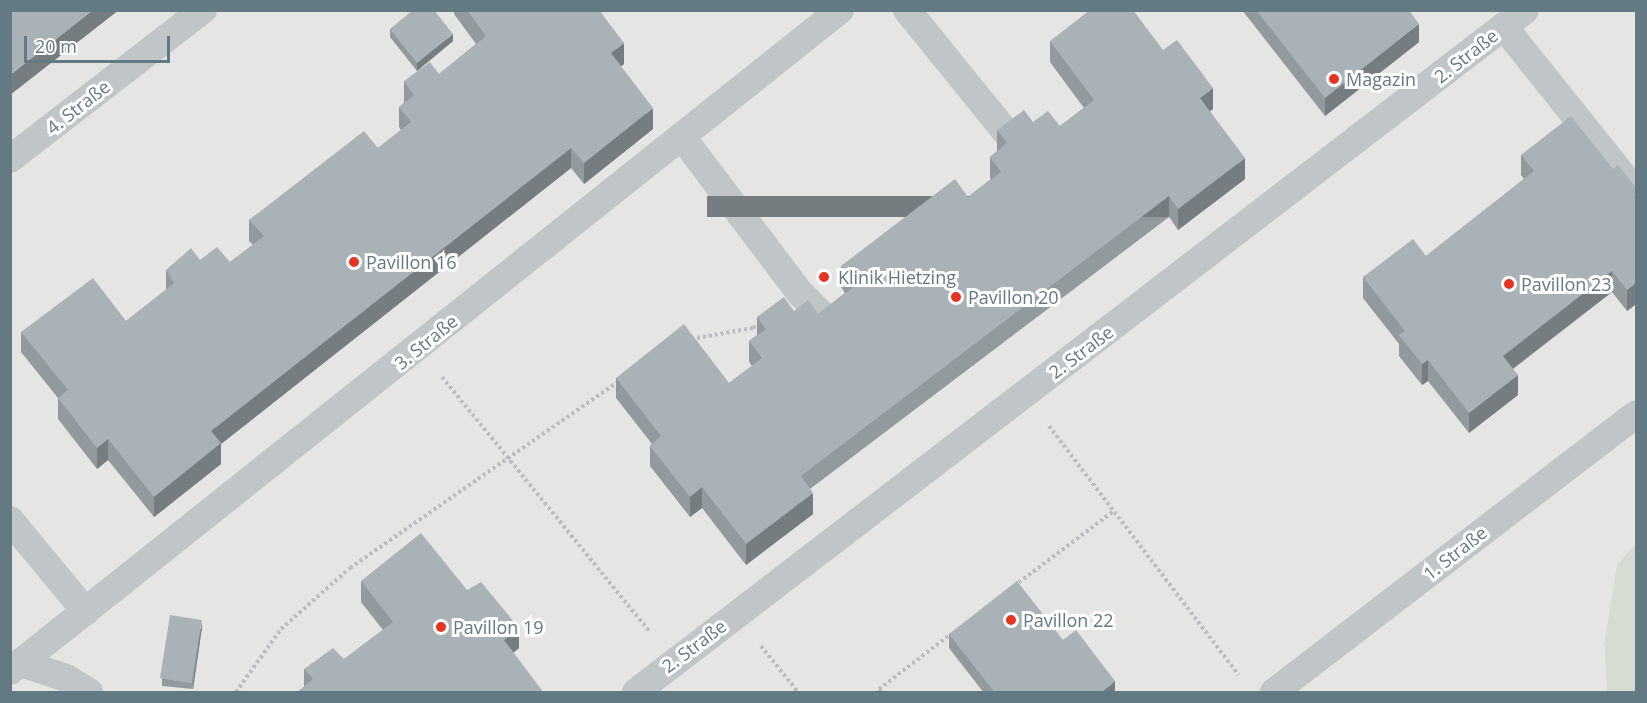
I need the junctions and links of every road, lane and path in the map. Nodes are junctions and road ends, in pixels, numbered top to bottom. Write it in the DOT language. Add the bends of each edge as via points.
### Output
graph roads {
  1 [pos="203,10"];
  2 [pos="840,10"];
  3 [pos="907,10"];
  4 [pos="1515,19"];
  5 [pos="1005,131"];
  6 [pos="682,137"];
  7 [pos="10,159"];
  8 [pos="1636,192"];
  9 [pos="800,293"];
  10 [pos="826,319"];
  11 [pos="685,340"];
  12 [pos="418,349"];
  13 [pos="625,376"];
  14 [pos="1025,394"];
  15 [pos="1636,414"];
  16 [pos="510,460"];
  17 [pos="1114,511"];
  18 [pos="10,520"];
  19 [pos="1011,589"];
  20 [pos="86,612"];
  21 [pos="736,615"];
  22 [pos="954,632"];
  23 [pos="675,661"];
  24 [pos="16,667"];
  25 [pos="1245,683"];
  26 [pos="89,693"];
  27 [pos="236,693"];
  28 [pos="636,693"];
  29 [pos="798,693"];
  30 [pos="881,693"];
  31 [pos="1274,693"];
  1 -- 7 [label="lane, 4. Straße"];
  2 -- 6 [label="lane, 3. Straße"];
  3 -- 5 [label="lane"];
  4 -- 8 [label="lane"];
  4 -- 14 [label="lane, 2. Straße"];
  6 -- 9 [label="lane"];
  6 -- 12 [label="lane, 3. Straße"];
  9 -- 10 [label="lane"];
  9 -- 11 [label="path" via="753,328"];
  12 -- 16 [label="path"];
  12 -- 20 [label="lane, 3. Straße"];
  13 -- 16 [label="path"];
  14 -- 17 [label="path"];
  14 -- 21 [label="lane, 2. Straße"];
  15 -- 31 [label="lane, 1. Straße"];
  16 -- 23 [label="path"];
  16 -- 27 [label="path" via="350,568 281,629"];
  17 -- 19 [label="path"];
  17 -- 25 [label="path"];
  18 -- 20 [label="lane"];
  20 -- 24 [label="lane, 3. Straße"];
  21 -- 23 [label="lane, 2. Straße"];
  21 -- 29 [label="path"];
  22 -- 30 [label="path" via="879,689"];
  23 -- 28 [label="lane, 2. Straße"];
  24 -- 26 [label="lane" via="66,678"];
}
